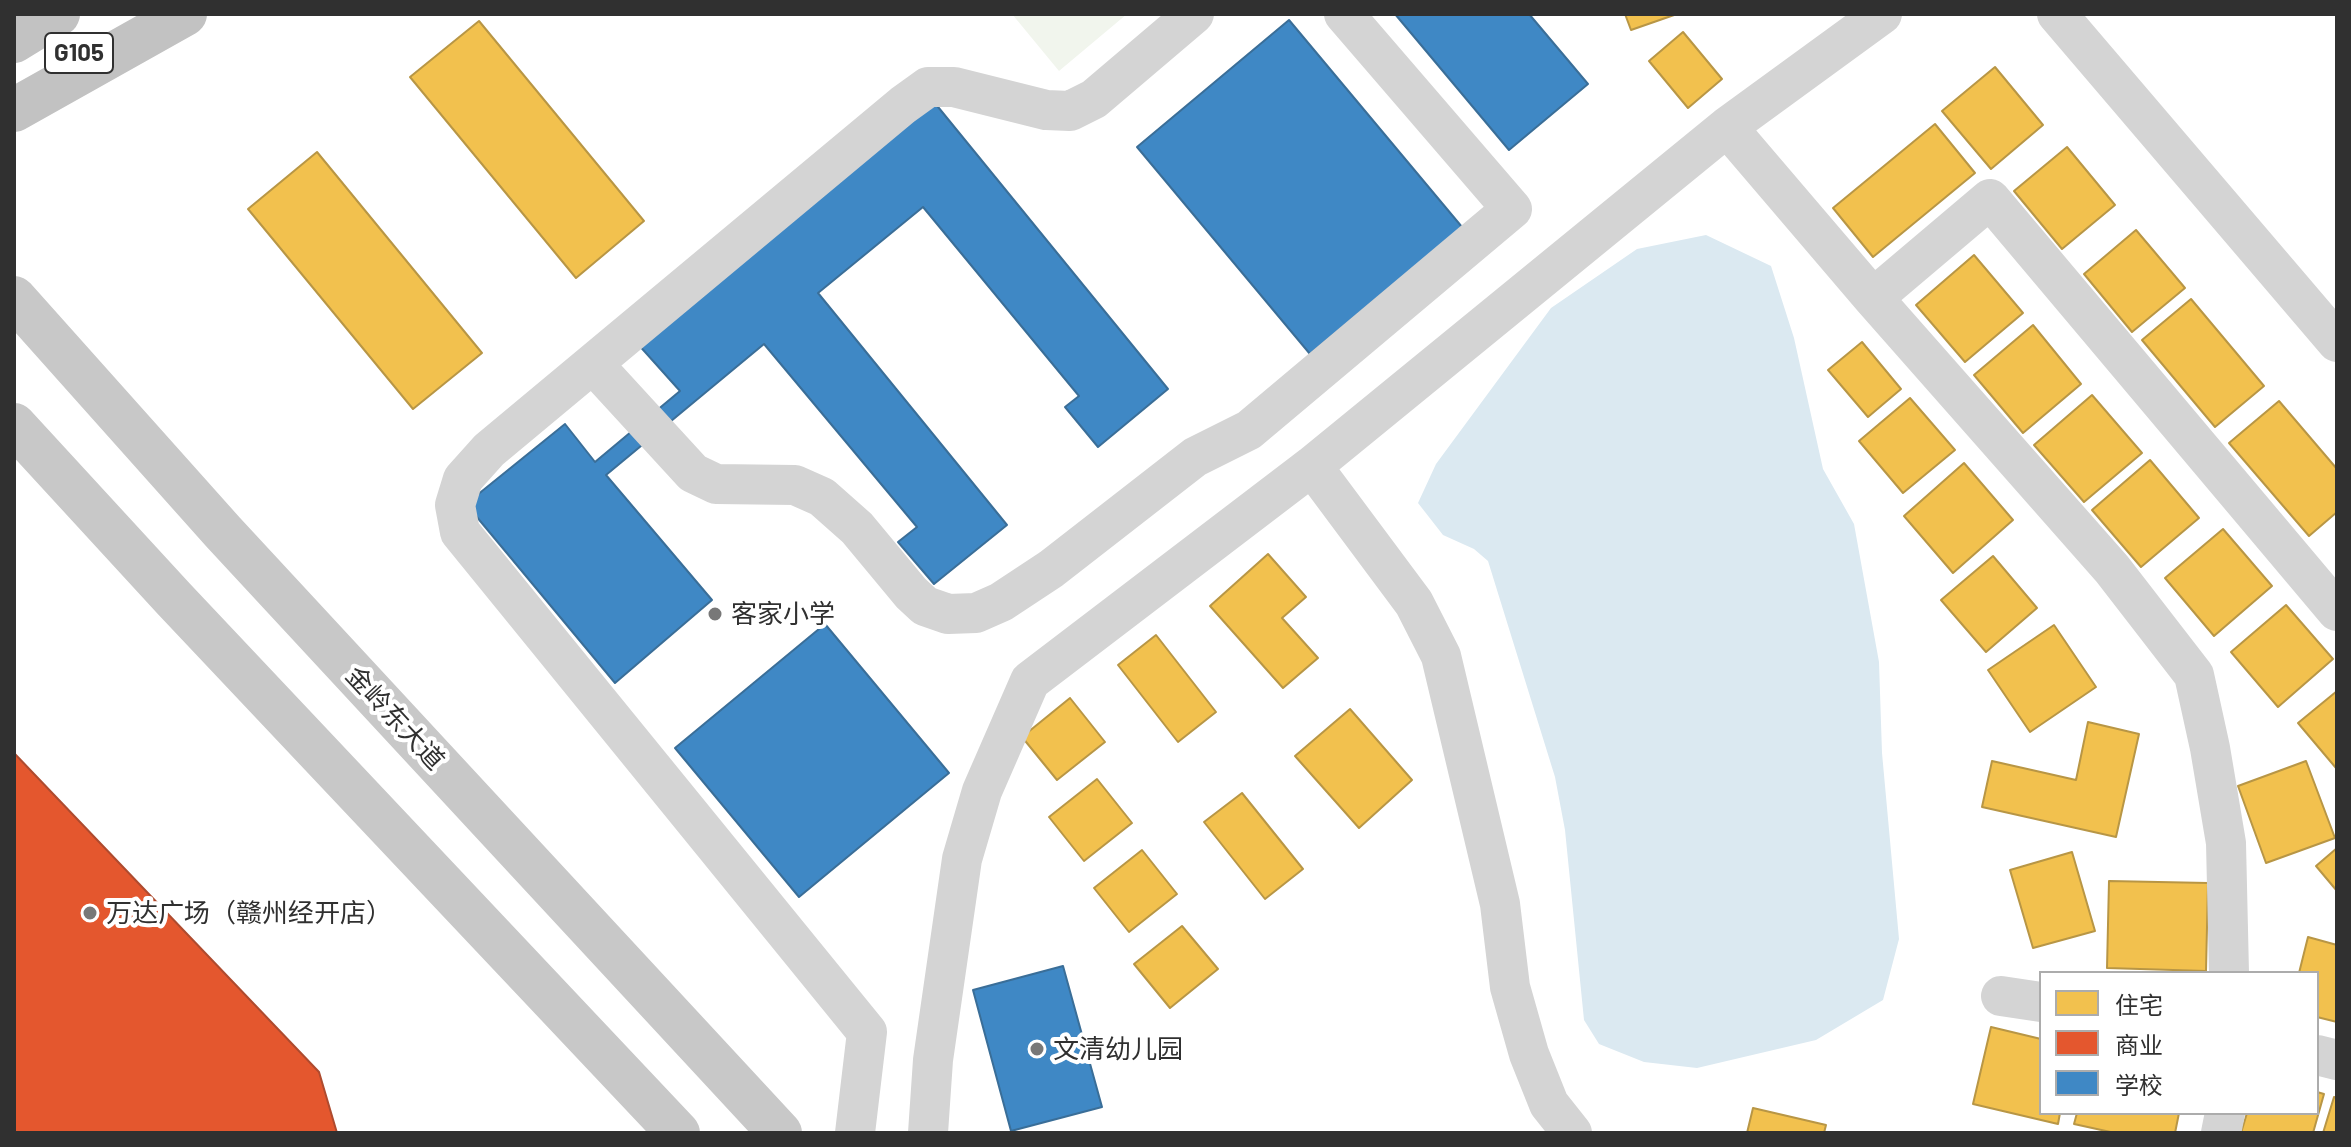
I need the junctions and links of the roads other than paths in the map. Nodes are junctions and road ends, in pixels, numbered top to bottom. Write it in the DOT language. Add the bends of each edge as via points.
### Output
graph roads {
  1 [pos="58,14"];
  2 [pos="144,14"];
  3 [pos="185,14"];
  4 [pos="1194,14"];
  5 [pos="1344,14"];
  6 [pos="1882,14"];
  7 [pos="2057,14"];
  8 [pos="14,41"];
  9 [pos="14,91"];
  10 [pos="14,110"];
  11 [pos="1727,127"];
  12 [pos="14,298"];
  13 [pos="1873,298"];
  14 [pos="2337,342"];
  15 [pos="593,364"];
  16 [pos="14,425"];
  17 [pos="1312,466"];
  18 [pos="2337,611"];
  19 [pos="2229,971"];
  20 [pos="2001,996"];
  21 [pos="2039,1002"];
  22 [pos="678,1133"];
  23 [pos="780,1133"];
  24 [pos="855,1133"];
  25 [pos="928,1133"];
  26 [pos="1572,1133"];
  1 -- 8 [label="highway"];
  2 -- 9 [label="highway, G105"];
  3 -- 10 [label="highway"];
  4 -- 15 [label="street" via="1094,99 1070,111 954,87 928,87"];
  5 -- 15 [label="street" via="1512,209 1249,430 1195,457 1001,602 976,613 948,614 925,606 857,528 822,497 795,485 716,484 693,473"];
  6 -- 11 [label="street"];
  7 -- 14 [label="street"];
  11 -- 13 [label="street"];
  11 -- 17 [label="street"];
  12 -- 23 [label="main road, 金岭东大道" via="223,532"];
  13 -- 18 [label="street" via="1990,199"];
  13 -- 19 [label="street" via="2112,569 2194,675 2226,843"];
  15 -- 24 [label="street" via="489,450 463,479 455,505 460,532 867,1032"];
  16 -- 22 [label="main road"];
  17 -- 25 [label="street" via="1030,681 982,791 962,859 933,1060"];
  17 -- 26 [label="street" via="1414,603 1441,656 1500,904 1510,987 1549,1104"];
  20 -- 21 [label="street"];
}
